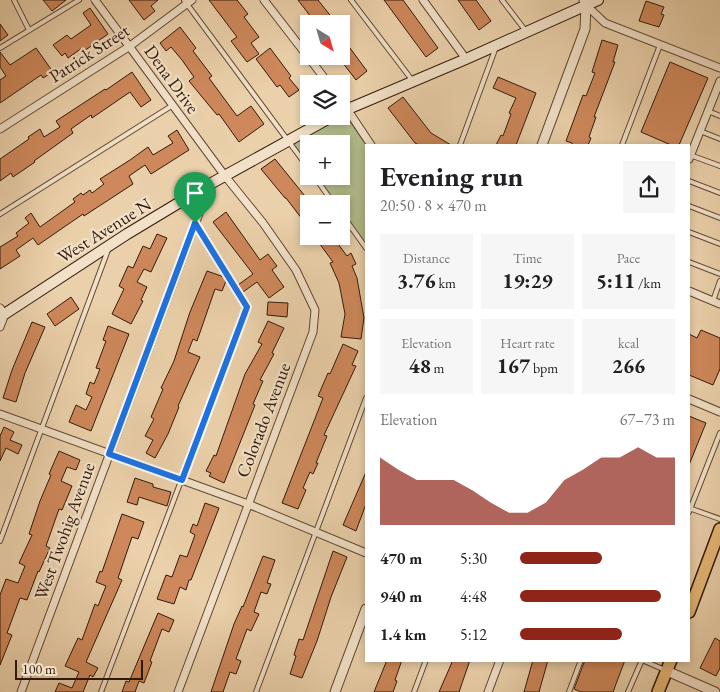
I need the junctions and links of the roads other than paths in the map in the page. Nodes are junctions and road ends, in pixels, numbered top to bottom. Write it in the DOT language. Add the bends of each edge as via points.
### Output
graph roads {
  1 [pos="14,0"];
  2 [pos="79,0"];
  3 [pos="95,0"];
  4 [pos="264,0"];
  5 [pos="351,0"];
  6 [pos="424,0"];
  7 [pos="502,0"];
  8 [pos="598,0"];
  9 [pos="188,1"];
  10 [pos="585,2"];
  11 [pos="29,30"];
  12 [pos="526,32"];
  13 [pos="497,45"];
  14 [pos="660,45"];
  15 [pos="130,46"];
  16 [pos="0,48"];
  17 [pos="466,59"];
  18 [pos="720,68"];
  19 [pos="322,75"];
  20 [pos="413,81"];
  21 [pos="720,81"];
  22 [pos="350,104"];
  23 [pos="173,105"];
  24 [pos="708,111"];
  25 [pos="720,116"];
  26 [pos="350,117"];
  27 [pos="316,125"];
  28 [pos="0,129"];
  29 [pos="700,131"];
  30 [pos="720,139"];
  31 [pos="288,140"];
  32 [pos="369,144"];
  33 [pos="460,144"];
  34 [pos="542,144"];
  35 [pos="622,144"];
  36 [pos="300,157"];
  37 [pos="690,157"];
  38 [pos="720,166"];
  39 [pos="225,176"];
  40 [pos="690,181"];
  41 [pos="210,184"];
  42 [pos="720,193"];
  43 [pos="690,206"];
  44 [pos="0,214"];
  45 [pos="720,218"];
  46 [pos="195,223"];
  47 [pos="350,226"];
  48 [pos="690,232"];
  49 [pos="720,244"];
  50 [pos="109,246"];
  51 [pos="365,247"];
  52 [pos="690,262"];
  53 [pos="720,274"];
  54 [pos="720,281"];
  55 [pos="690,291"];
  56 [pos="716,302"];
  57 [pos="2,313"];
  58 [pos="0,327"];
  59 [pos="690,400"];
  60 [pos="365,401"];
  61 [pos="720,412"];
  62 [pos="0,414"];
  63 [pos="42,429"];
  64 [pos="720,433"];
  65 [pos="109,454"];
  66 [pos="182,480"];
  67 [pos="248,504"];
  68 [pos="690,508"];
  69 [pos="690,510"];
  70 [pos="720,520"];
  71 [pos="720,529"];
  72 [pos="316,532"];
  73 [pos="0,541"];
  74 [pos="365,553"];
  75 [pos="691,598"];
  76 [pos="365,612"];
  77 [pos="425,662"];
  78 [pos="499,662"];
  79 [pos="580,662"];
  80 [pos="641,662"];
  81 [pos="651,662"];
  82 [pos="669,666"];
  83 [pos="21,692"];
  84 [pos="102,692"];
  85 [pos="178,692"];
  86 [pos="256,692"];
  87 [pos="335,692"];
  88 [pos="414,692"];
  89 [pos="488,692"];
  90 [pos="569,692"];
  91 [pos="628,692"];
  92 [pos="658,692"];
  93 [pos="715,692"];
  1 -- 11 [label="lane"];
  2 -- 11 [label="lane"];
  3 -- 15 [label="street, Dena Drive"];
  4 -- 19 [label="street"];
  5 -- 20 [label="lane"];
  6 -- 17 [label="street"];
  7 -- 12 [label="lane"];
  8 -- 10 [label="main road"];
  9 -- 15 [label="street, Patrick Street"];
  9 -- 31 [label="lane"];
  10 -- 12 [label="main road"];
  10 -- 14 [label="street" via="605,23"];
  10 -- 34 [label="street" via="585,29"];
  11 -- 16 [label="lane"];
  12 -- 13 [label="main road"];
  13 -- 17 [label="main road"];
  13 -- 33 [label="lane"];
  14 -- 18 [label="street"];
  14 -- 35 [label="lane"];
  15 -- 23 [label="street, Dena Drive"];
  15 -- 28 [label="street, Patrick Street"];
  17 -- 20 [label="main road"];
  20 -- 22 [label="main road"];
  21 -- 24 [label="street"];
  23 -- 39 [label="street, Dena Drive"];
  23 -- 44 [label="lane"];
  24 -- 25 [label="lane"];
  24 -- 29 [label="street"];
  26 -- 32 [label="street"];
  27 -- 31 [label="main road, West Avenue N"];
  29 -- 30 [label="lane"];
  29 -- 37 [label="street"];
  31 -- 36 [label="lane"];
  31 -- 39 [label="main road, West Avenue N"];
  37 -- 38 [label="lane"];
  39 -- 41 [label="main road, West Avenue N"];
  39 -- 67 [label="street, Colorado Avenue" via="264,223 296,270 315,310 313,332"];
  40 -- 42 [label="lane"];
  41 -- 46 [label="street, West Twohig Avenue"];
  41 -- 50 [label="main road, West Avenue N"];
  43 -- 45 [label="lane"];
  46 -- 65 [label="street, West Twohig Avenue"];
  46 -- 66 [label="lane" via="247,307"];
  47 -- 51 [label="lane"];
  48 -- 49 [label="lane"];
  50 -- 57 [label="main road, West Avenue N"];
  50 -- 63 [label="lane"];
  52 -- 53 [label="lane"];
  54 -- 56 [label="lane"];
  55 -- 56 [label="street"];
  57 -- 58 [label="street"];
  59 -- 61 [label="street"];
  60 -- 72 [label="lane"];
  62 -- 63 [label="street"];
  63 -- 65 [label="street"];
  63 -- 73 [label="lane"];
  64 -- 68 [label="lane"];
  65 -- 66 [label="street"];
  65 -- 83 [label="street, West Twohig Avenue"];
  66 -- 67 [label="street"];
  66 -- 84 [label="lane"];
  67 -- 72 [label="street"];
  67 -- 85 [label="street, Colorado Avenue"];
  69 -- 70 [label="lane"];
  71 -- 75 [label="main road"];
  72 -- 74 [label="street"];
  72 -- 86 [label="lane"];
  76 -- 87 [label="street"];
  77 -- 88 [label="lane"];
  78 -- 89 [label="street"];
  79 -- 90 [label="lane"];
  80 -- 91 [label="lane"];
  81 -- 82 [label="lane"];
  82 -- 92 [label="main road"];
  82 -- 93 [label="street"];
}
